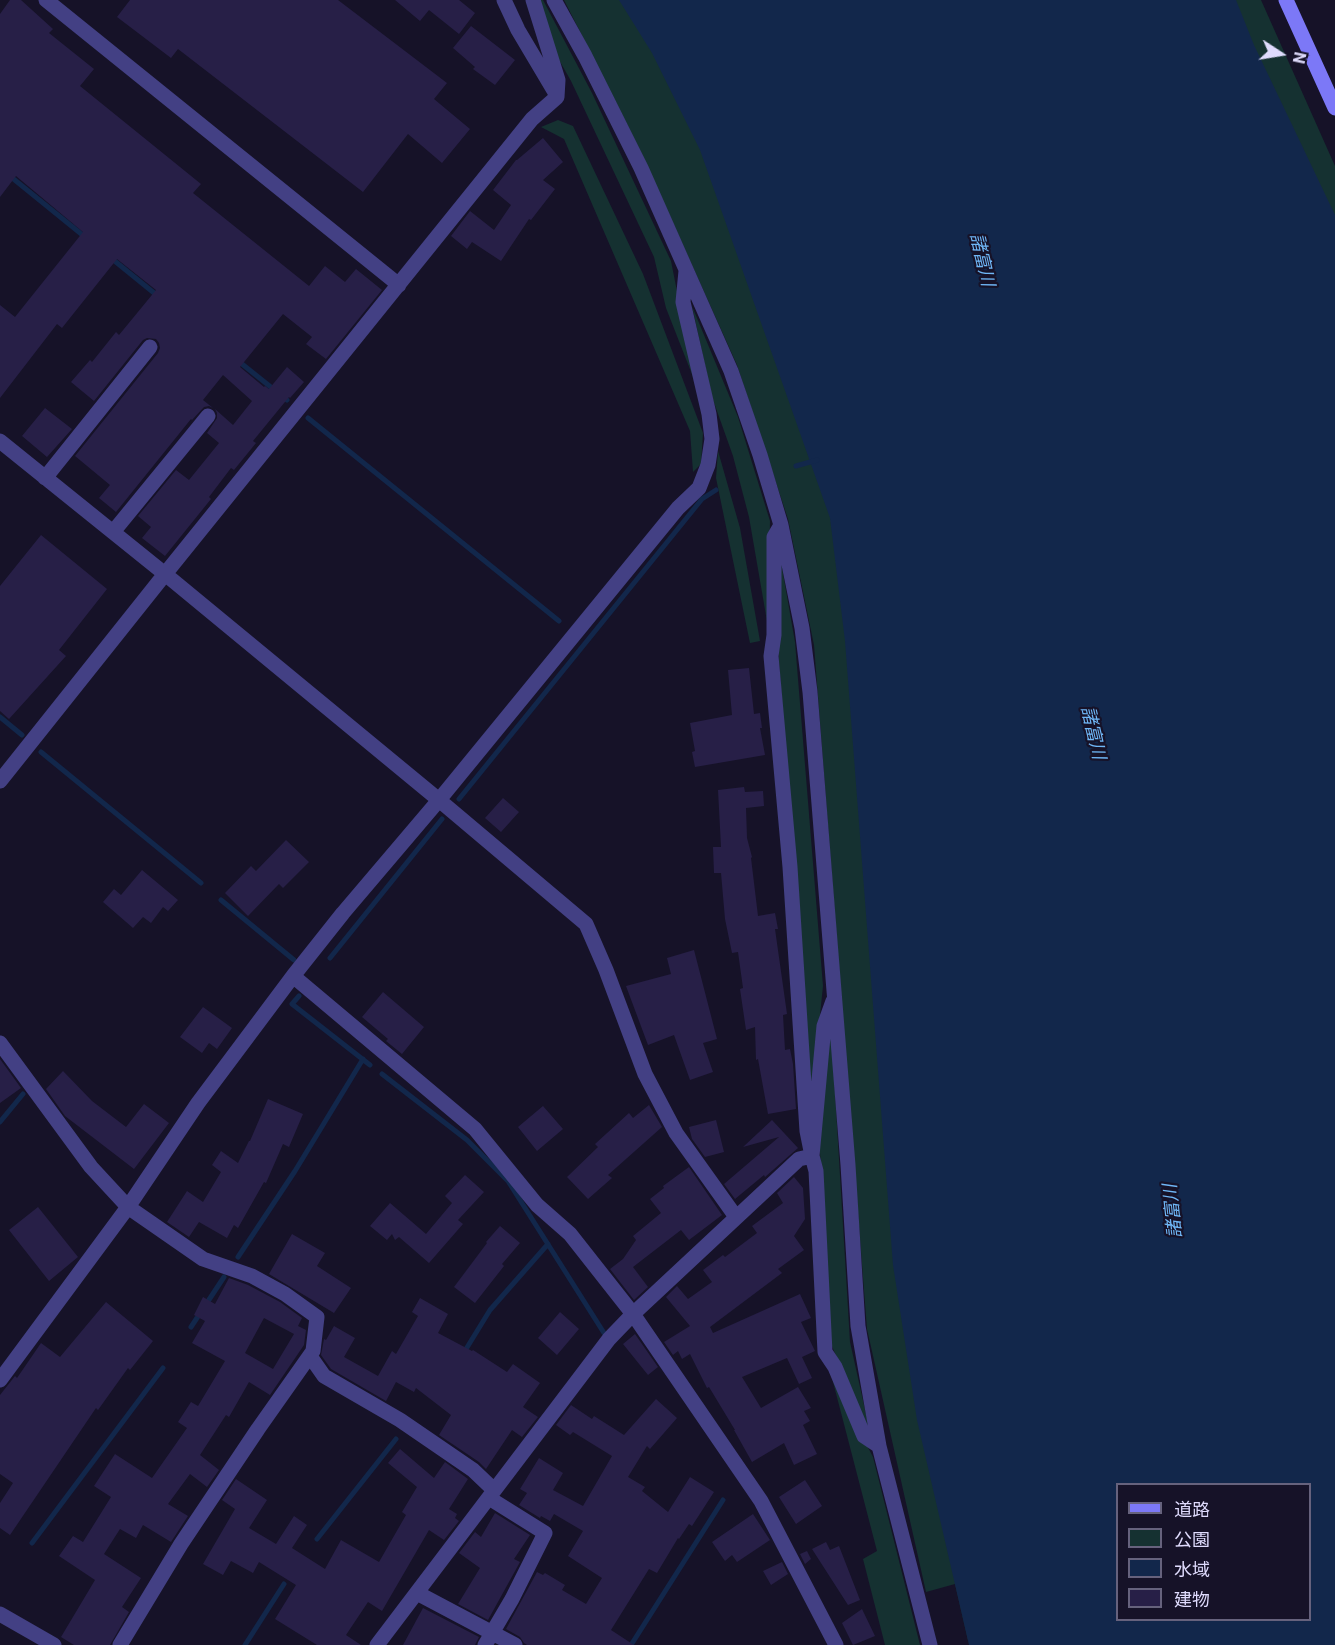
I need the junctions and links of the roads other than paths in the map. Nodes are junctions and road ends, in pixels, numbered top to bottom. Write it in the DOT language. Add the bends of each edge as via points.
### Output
graph roads {
  1 [pos="46,0"];
  2 [pos="504,0"];
  3 [pos="533,0"];
  4 [pos="554,0"];
  5 [pos="1286,0"];
  6 [pos="557,97"];
  7 [pos="1335,108"];
  8 [pos="686,271"];
  9 [pos="399,285"];
  10 [pos="150,347"];
  11 [pos="208,416"];
  12 [pos="0,441"];
  13 [pos="45,478"];
  14 [pos="781,525"];
  15 [pos="113,532"];
  16 [pos="165,574"];
  17 [pos="0,781"];
  18 [pos="439,800"];
  19 [pos="293,976"];
  20 [pos="834,996"];
  21 [pos="0,1043"];
  22 [pos="812,1156"];
  23 [pos="128,1207"];
  24 [pos="736,1217"];
  25 [pos="633,1314"];
  26 [pos="310,1356"];
  27 [pos="0,1380"];
  28 [pos="879,1446"];
  29 [pos="491,1494"];
  30 [pos="417,1593"];
  31 [pos="0,1614"];
  32 [pos="488,1639"];
  33 [pos="54,1645"];
  34 [pos="120,1645"];
  35 [pos="377,1645"];
  36 [pos="514,1645"];
  37 [pos="836,1645"];
  38 [pos="930,1645"];
  1 -- 9 [label="street"];
  2 -- 6 [label="street"];
  3 -- 6 [label="street" via="558,80"];
  4 -- 8 [label="street" via="641,168"];
  5 -- 7 [label="main road"];
  6 -- 9 [label="street" via="532,119"];
  8 -- 14 [label="street" via="731,371"];
  8 -- 18 [label="street" via="683,302 710,414 712,439 699,488 678,508"];
  9 -- 16 [label="street"];
  10 -- 13 [label="street"];
  11 -- 15 [label="street"];
  12 -- 13 [label="street"];
  13 -- 15 [label="street"];
  14 -- 20 [label="street" via="792,570 808,681"];
  14 -- 22 [label="street" via="774,537 771,656"];
  15 -- 16 [label="street"];
  16 -- 17 [label="street"];
  16 -- 18 [label="street"];
  18 -- 19 [label="street"];
  18 -- 24 [label="street" via="586,924 645,1074 676,1133"];
  19 -- 23 [label="street" via="198,1103"];
  19 -- 25 [label="street" via="475,1129 537,1205 570,1234"];
  20 -- 22 [label="street" via="824,1026"];
  20 -- 28 [label="street" via="858,1326"];
  21 -- 23 [label="street" via="91,1167"];
  22 -- 24 [label="street" via="799,1159"];
  22 -- 28 [label="street" via="825,1352 835,1366 864,1437"];
  23 -- 26 [label="street" via="203,1259 252,1276 317,1317"];
  23 -- 27 [label="street"];
  24 -- 25 [label="street"];
  25 -- 29 [label="street" via="609,1339"];
  25 -- 37 [label="street" via="761,1501"];
  26 -- 29 [label="street" via="324,1376 400,1420 473,1470"];
  26 -- 34 [label="street" via="181,1544"];
  28 -- 38 [label="street"];
  29 -- 30 [label="street"];
  29 -- 32 [label="street" via="545,1533"];
  30 -- 32 [label="street"];
  30 -- 35 [label="street"];
  31 -- 33 [label="street"];
  32 -- 36 [label="street"];
}
